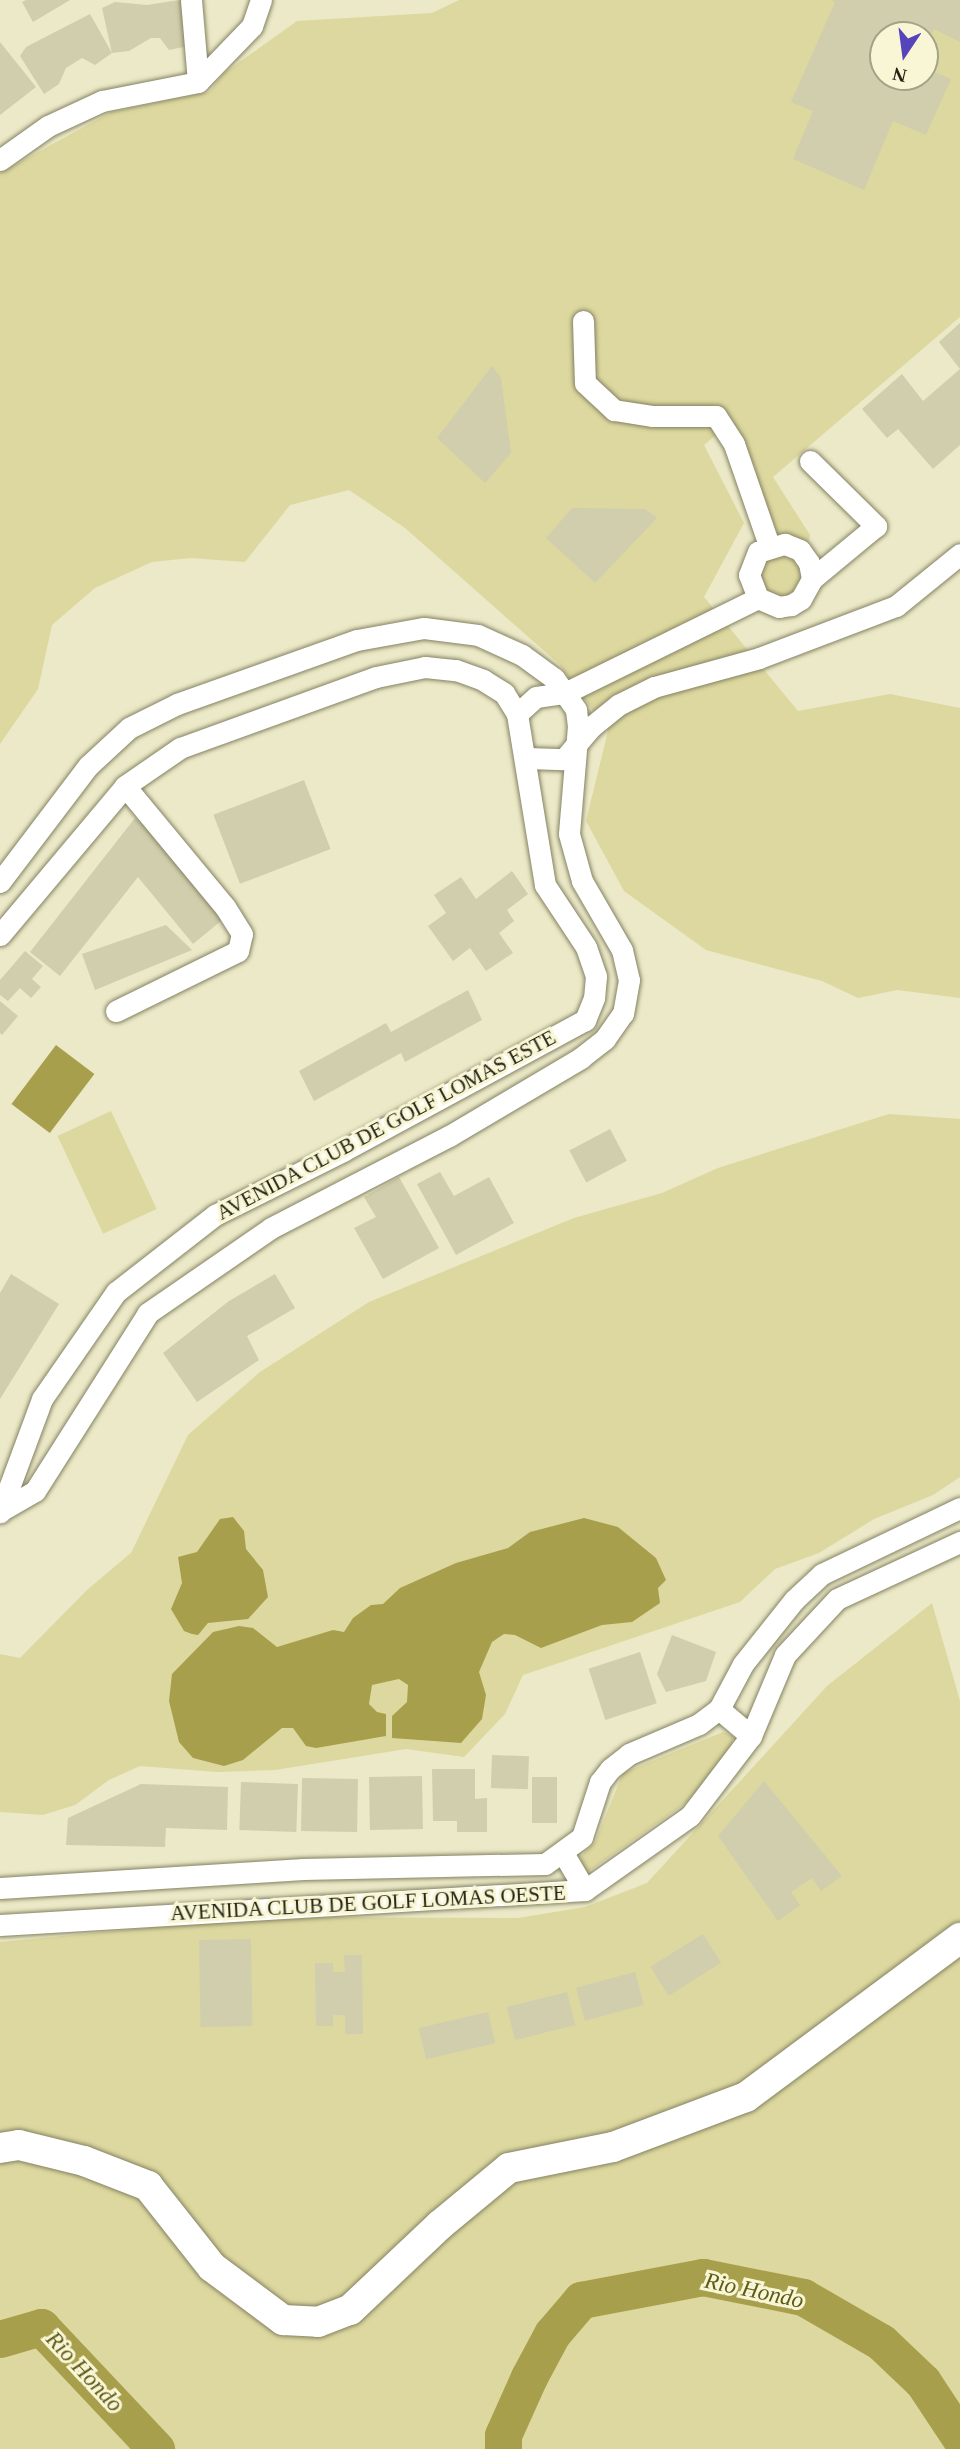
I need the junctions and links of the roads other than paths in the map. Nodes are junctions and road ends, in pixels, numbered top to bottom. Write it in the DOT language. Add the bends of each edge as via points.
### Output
graph roads {
  1 [pos="191,0"];
  2 [pos="261,0"];
  3 [pos="198,82"];
  4 [pos="0,160"];
  5 [pos="583,321"];
  6 [pos="810,461"];
  7 [pos="769,545"];
  8 [pos="960,554"];
  9 [pos="812,579"];
  10 [pos="758,598"];
  11 [pos="565,693"];
  12 [pos="517,714"];
  13 [pos="573,752"];
  14 [pos="527,758"];
  15 [pos="125,786"];
  16 [pos="0,882"];
  17 [pos="0,935"];
  18 [pos="116,1011"];
  19 [pos="960,1508"];
  20 [pos="0,1511"];
  21 [pos="960,1542"];
  22 [pos="719,1709"];
  23 [pos="751,1736"];
  24 [pos="563,1853"];
  25 [pos="0,1888"];
  26 [pos="585,1890"];
  27 [pos="0,1925"];
  28 [pos="960,1938"];
  29 [pos="0,2148"];
  1 -- 3 [label="street"];
  2 -- 3 [label="street" via="252,26"];
  3 -- 4 [label="street" via="102,102 48,127"];
  5 -- 7 [label="street" via="585,383 614,410 652,416 716,416 734,444"];
  6 -- 9 [label="street" via="876,526"];
  7 -- 9 [label="street" via="785,544 800,550"];
  7 -- 10 [label="street" via="751,563 751,587"];
  8 -- 13 [label="street" via="896,606 760,659 654,687 618,705 591,727"];
  9 -- 10 [label="street" via="801,599 791,605 779,607"];
  10 -- 11 [label="street"];
  11 -- 12 [label="street" via="536,697"];
  11 -- 13 [label="street, AVENIDA CLUB DE GOLF LOMAS ESTE" via="578,726"];
  11 -- 16 [label="street, AVENIDA CLUB DE GOLF LOMAS ESTE" via="522,654 478,635 424,628 357,640 177,704 129,728 88,766"];
  12 -- 14 [label="street, AVENIDA CLUB DE GOLF LOMAS ESTE"];
  12 -- 15 [label="street, AVENIDA CLUB DE GOLF LOMAS ESTE" via="504,693 483,680 456,670 425,667 376,677 180,748"];
  13 -- 14 [label="street" via="553,762"];
  13 -- 20 [label="street, AVENIDA CLUB DE GOLF LOMAS ESTE" via="569,834 582,881 622,950 629,980 623,1013 605,1040 449,1136 271,1228 149,1313 35,1491"];
  14 -- 20 [label="street, AVENIDA CLUB DE GOLF LOMAS ESTE" via="545,885 586,947 596,976 585,1020 215,1215 116,1292 42,1399"];
  15 -- 17 [label="street, AVENIDA CLUB DE GOLF LOMAS ESTE"];
  15 -- 18 [label="street" via="242,934 238,951"];
  19 -- 22 [label="street, AVENIDA CLUB DE GOLF LOMAS OESTE" via="822,1574 750,1655"];
  21 -- 23 [label="street, AVENIDA CLUB DE GOLF LOMAS OESTE" via="837,1599 785,1655"];
  22 -- 23 [label="street"];
  22 -- 24 [label="street, AVENIDA CLUB DE GOLF LOMAS OESTE" via="699,1724 629,1754 610,1769 600,1782 582,1837"];
  23 -- 26 [label="street, AVENIDA CLUB DE GOLF LOMAS OESTE" via="691,1816"];
  24 -- 25 [label="street, AVENIDA CLUB DE GOLF LOMAS OESTE" via="545,1864 303,1869"];
  24 -- 26 [label="street"];
  26 -- 27 [label="street, AVENIDA CLUB DE GOLF LOMAS OESTE"];
  28 -- 29 [label="main road" via="746,2097 613,2147 509,2168 350,2310 318,2322 283,2320 212,2267 148,2186 45,2151 19,2145"];
}
